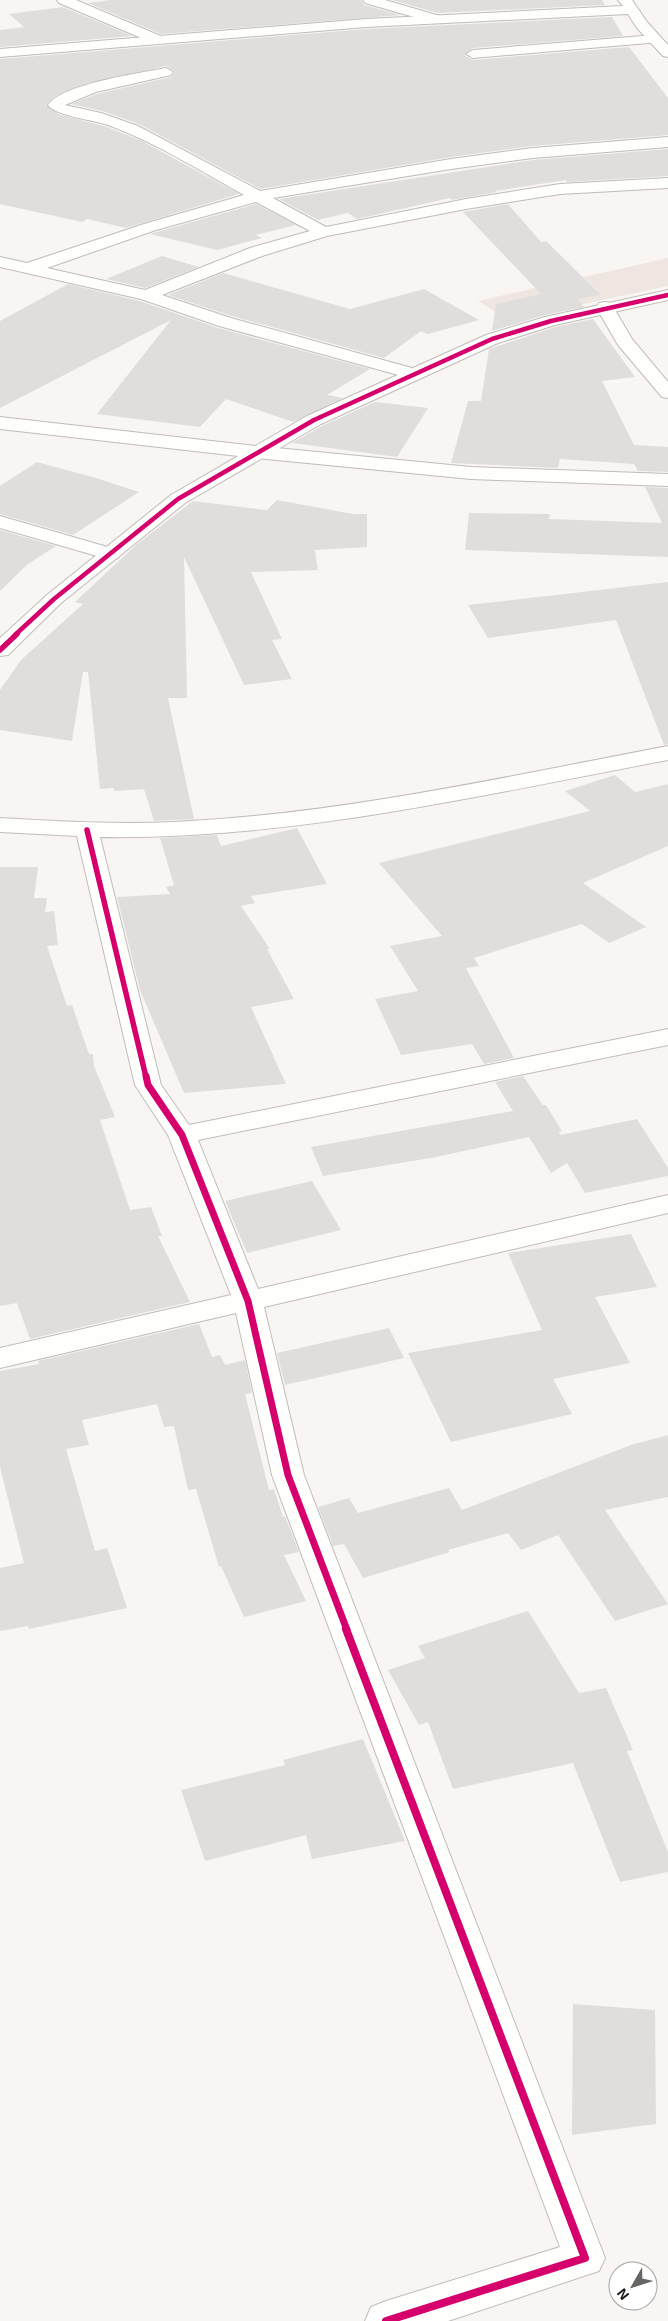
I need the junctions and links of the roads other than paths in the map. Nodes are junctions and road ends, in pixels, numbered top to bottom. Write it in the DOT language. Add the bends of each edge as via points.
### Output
graph roads {
  1 [pos="64,0"];
  2 [pos="370,0"];
  3 [pos="628,5"];
  4 [pos="434,19"];
  5 [pos="659,24"];
  6 [pos="642,25"];
  7 [pos="655,38"];
  8 [pos="158,40"];
  9 [pos="0,53"];
  10 [pos="668,53"];
  11 [pos="473,54"];
  12 [pos="166,72"];
  13 [pos="668,142"];
  14 [pos="668,183"];
  15 [pos="258,196"];
  16 [pos="324,232"];
  17 [pos="0,262"];
  18 [pos="29,268"];
  19 [pos="146,295"];
  20 [pos="668,295"];
  21 [pos="605,307"];
  22 [pos="413,374"];
  23 [pos="668,392"];
  24 [pos="0,423"];
  25 [pos="256,452"];
  26 [pos="668,480"];
  27 [pos="0,522"];
  28 [pos="111,554"];
  29 [pos="0,650"];
  30 [pos="668,753"];
  31 [pos="0,826"];
  32 [pos="87,830"];
  33 [pos="668,1037"];
  34 [pos="182,1135"];
  35 [pos="668,1204"];
  36 [pos="248,1301"];
  37 [pos="0,1358"];
  38 [pos="386,2321"];
  1 -- 8 [label="street"];
  2 -- 4 [label="street"];
  3 -- 4 [label="street"];
  3 -- 6 [label="street"];
  4 -- 8 [label="street"];
  5 -- 6 [label="street"];
  6 -- 7 [label="street"];
  7 -- 10 [label="street"];
  7 -- 11 [label="street"];
  8 -- 9 [label="street"];
  12 -- 15 [label="street" via="81,92 61,98 55,105 132,129"];
  13 -- 15 [label="street" via="542,152"];
  14 -- 16 [label="street" via="560,189"];
  15 -- 16 [label="street"];
  15 -- 18 [label="street" via="150,227"];
  16 -- 19 [label="street" via="256,252"];
  17 -- 18 [label="street"];
  18 -- 19 [label="street"];
  19 -- 22 [label="street" via="225,322"];
  20 -- 21 [label="street"];
  21 -- 22 [label="street" via="492,339"];
  21 -- 23 [label="street" via="624,341"];
  22 -- 25 [label="street" via="314,420"];
  24 -- 25 [label="street"];
  25 -- 26 [label="street" via="471,473"];
  25 -- 28 [label="street" via="178,499"];
  27 -- 28 [label="street"];
  28 -- 29 [label="street" via="54,599"];
  30 -- 32 [label="street" via="334,813 196,828"];
  31 -- 32 [label="street"];
  32 -- 34 [label="street" via="146,1080"];
  33 -- 34 [label="street"];
  34 -- 36 [label="street"];
  35 -- 36 [label="street"];
  36 -- 37 [label="street"];
  36 -- 38 [label="street" via="288,1474 586,2258"];
}
